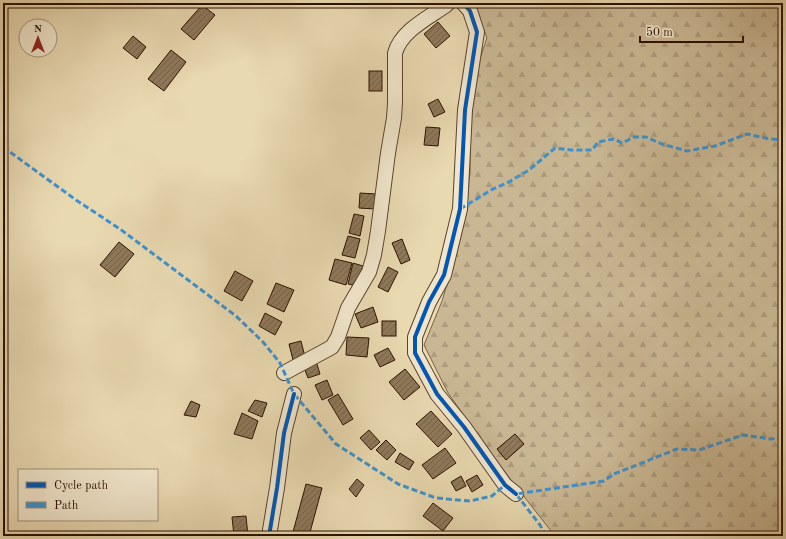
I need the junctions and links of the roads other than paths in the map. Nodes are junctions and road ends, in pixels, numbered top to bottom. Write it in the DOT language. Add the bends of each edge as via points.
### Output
graph roads {
  1 [pos="448,3"];
  2 [pos="463,3"];
  3 [pos="284,373"];
  4 [pos="294,394"];
  5 [pos="516,494"];
  6 [pos="269,536"];
  1 -- 3 [label="street" via="401,39 395,53 394,118 374,255 368,272 348,308 332,347"];
  2 -- 5 [label="street" via="470,11 476,32 465,110 460,209 444,274 415,337 415,353 437,394 505,485"];
  4 -- 6 [label="street" via="284,433"];
}
